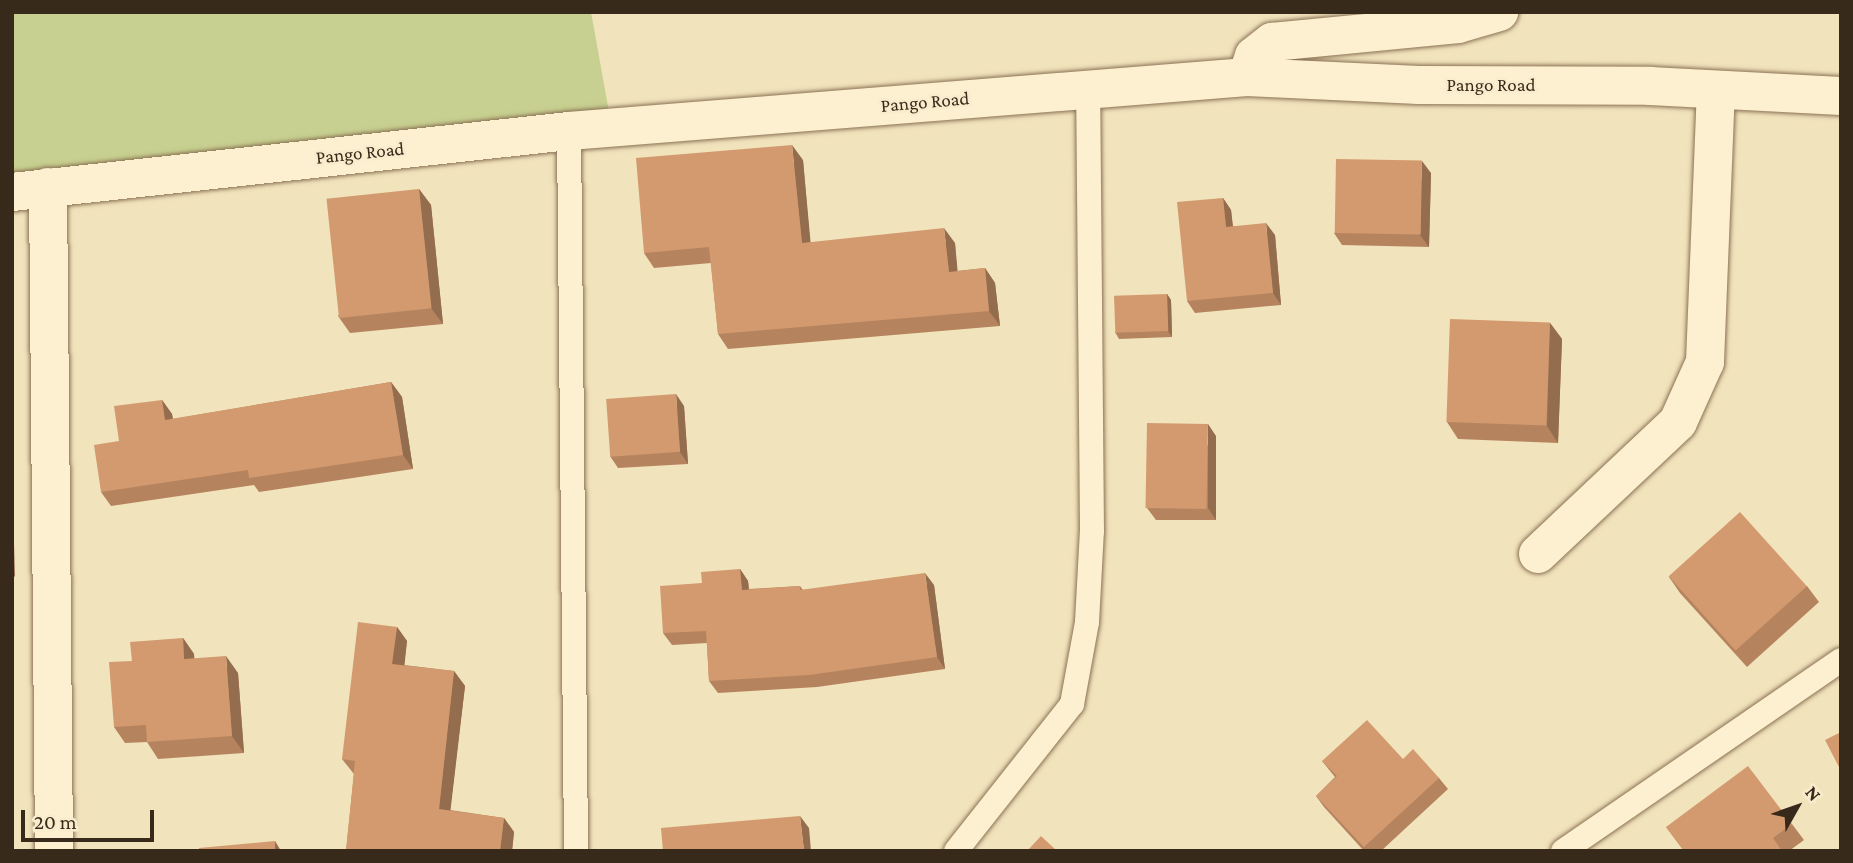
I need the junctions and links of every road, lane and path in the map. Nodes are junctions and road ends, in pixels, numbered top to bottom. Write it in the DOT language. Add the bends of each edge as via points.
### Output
graph roads {
  1 [pos="1499,12"];
  2 [pos="1247,78"];
  3 [pos="1088,89"];
  4 [pos="1716,92"];
  5 [pos="1841,96"];
  6 [pos="569,131"];
  7 [pos="30,190"];
  8 [pos="1538,554"];
  9 [pos="1841,660"];
  10 [pos="54,851"];
  11 [pos="576,851"];
  12 [pos="956,851"];
  13 [pos="1563,851"];
  1 -- 2 [label="street" via="1458,24 1272,42 1254,57"];
  2 -- 3 [label="street, Pango Road"];
  2 -- 4 [label="street, Pango Road" via="1419,85 1650,86"];
  3 -- 6 [label="street, Pango Road"];
  3 -- 12 [label="lane" via="1092,531 1087,622 1072,704"];
  4 -- 5 [label="street, Pango Road"];
  4 -- 8 [label="street" via="1705,362 1678,422"];
  6 -- 7 [label="street, Pango Road"];
  6 -- 11 [label="lane"];
  7 -- 10 [label="street"];
  9 -- 13 [label="lane"];
}
